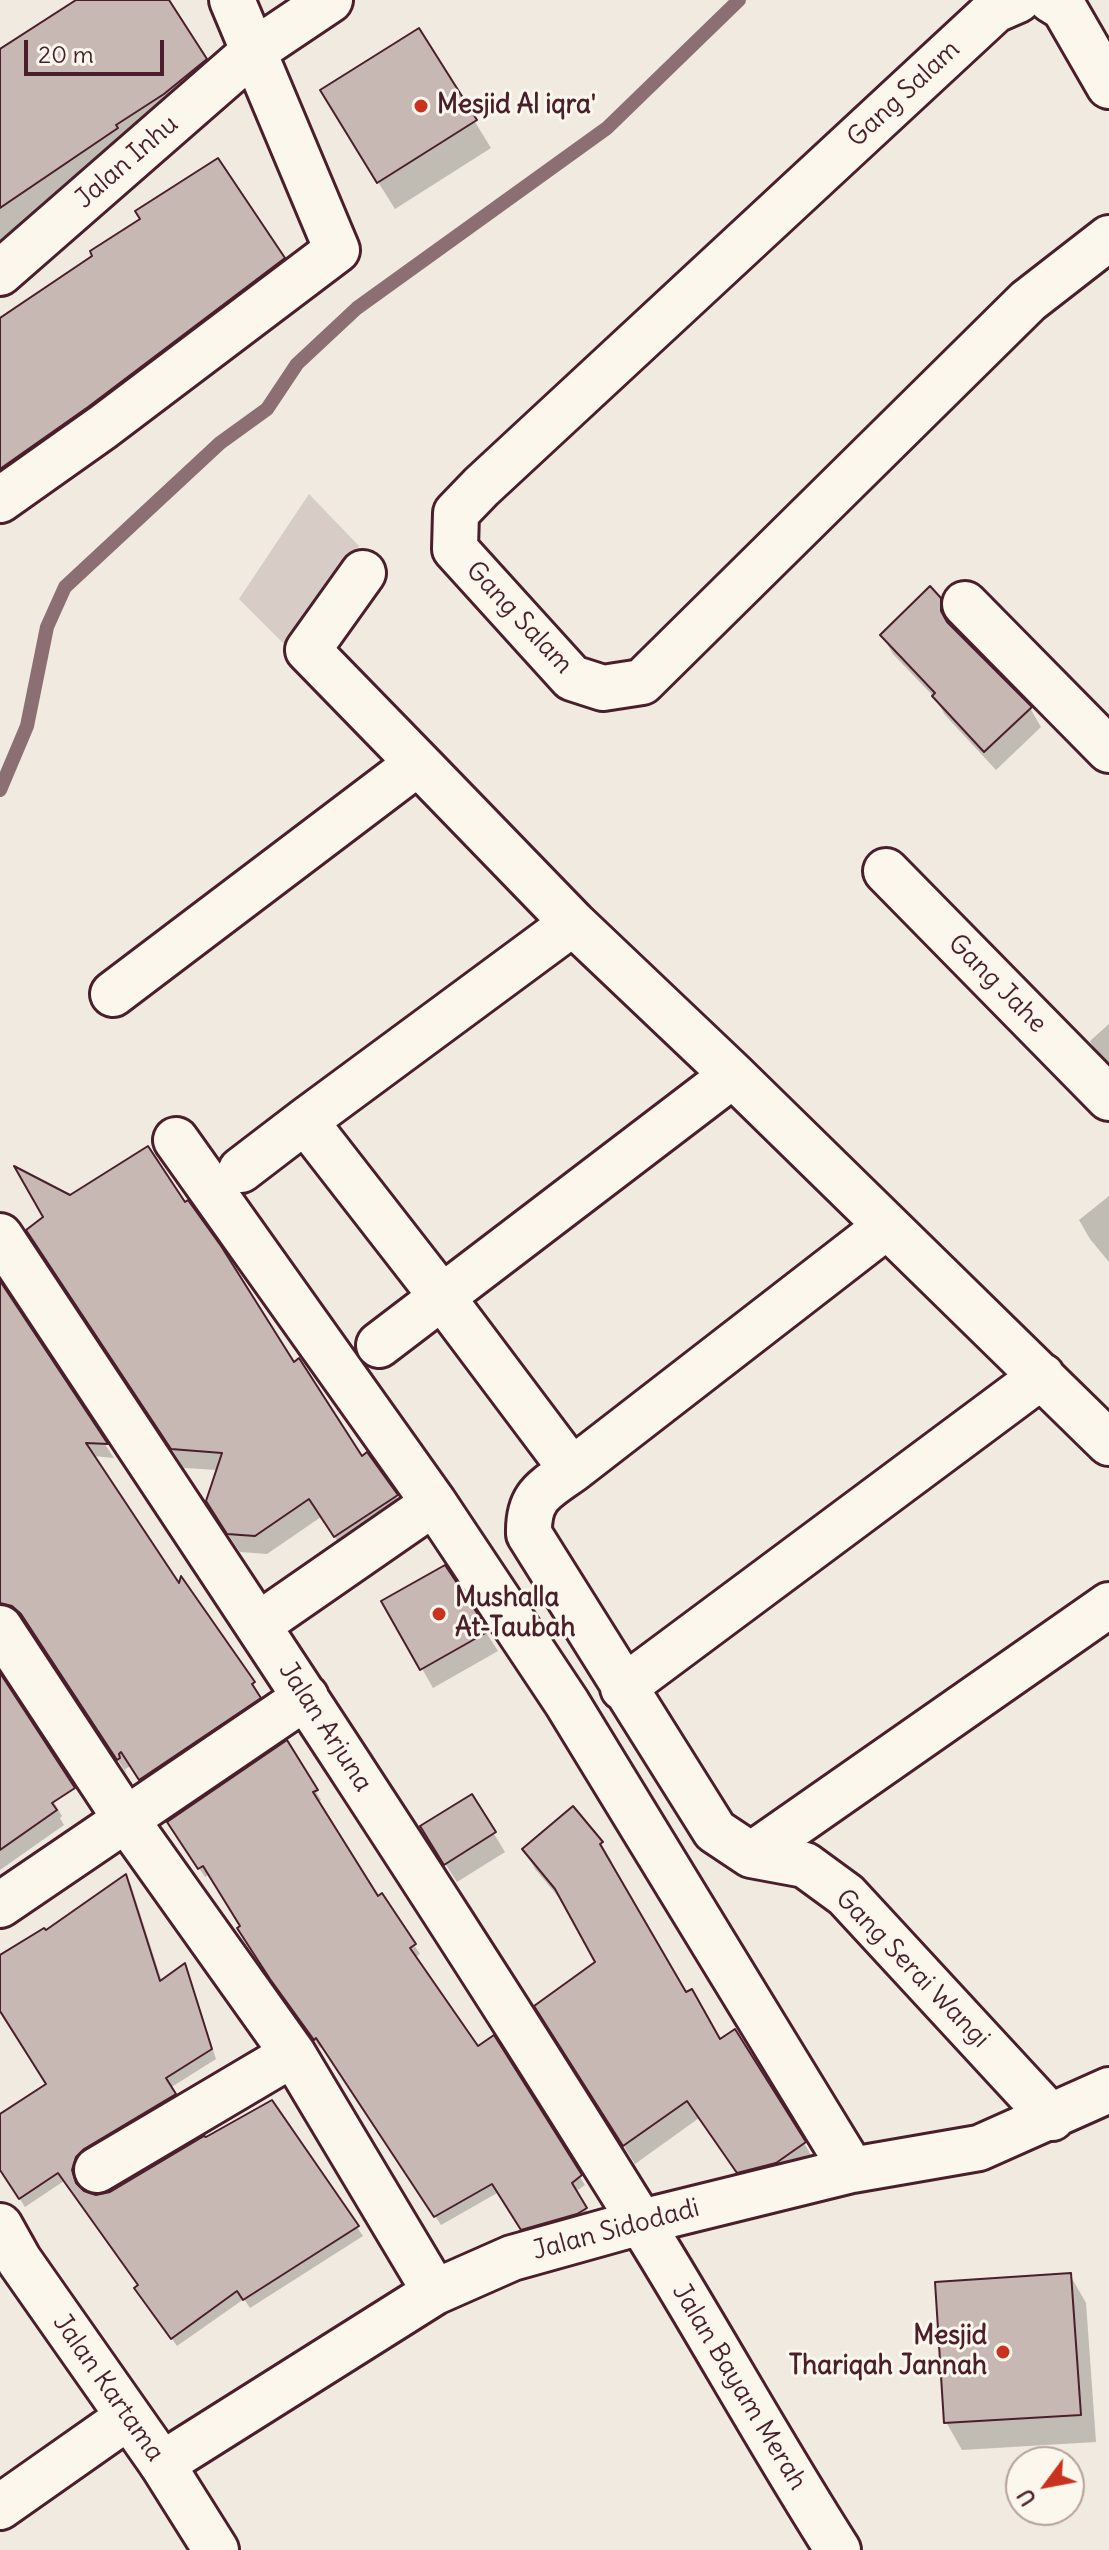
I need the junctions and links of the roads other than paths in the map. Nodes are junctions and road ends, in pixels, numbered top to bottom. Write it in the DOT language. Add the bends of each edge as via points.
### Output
graph roads {
  1 [pos="232,0"];
  2 [pos="330,0"];
  3 [pos="1018,0"];
  4 [pos="1051,0"];
  5 [pos="254,51"];
  6 [pos="1109,86"];
  7 [pos="1109,238"];
  8 [pos="0,273"];
  9 [pos="0,500"];
  10 [pos="363,573"];
  11 [pos="965,604"];
  12 [pos="1109,750"];
  13 [pos="418,763"];
  14 [pos="886,871"];
  15 [pos="573,923"];
  16 [pos="113,994"];
  17 [pos="733,1075"];
  18 [pos="1109,1098"];
  19 [pos="305,1121"];
  20 [pos="176,1140"];
  21 [pos="241,1170"];
  22 [pos="887,1226"];
  23 [pos="0,1236"];
  24 [pos="442,1297"];
  25 [pos="379,1345"];
  26 [pos="1042,1376"];
  27 [pos="1109,1443"];
  28 [pos="572,1470"];
  29 [pos="434,1503"];
  30 [pos="1109,1605"];
  31 [pos="258,1625"];
  32 [pos="0,1628"];
  33 [pos="623,1688"];
  34 [pos="306,1697"];
  35 [pos="125,1818"];
  36 [pos="751,1855"];
  37 [pos="0,1905"];
  38 [pos="293,2054"];
  39 [pos="1109,2090"];
  40 [pos="1052,2118"];
  41 [pos="97,2170"];
  42 [pos="852,2170"];
  43 [pos="641,2222"];
  44 [pos="0,2226"];
  45 [pos="435,2292"];
  46 [pos="128,2417"];
  47 [pos="162,2464"];
  48 [pos="0,2507"];
  49 [pos="216,2550"];
  50 [pos="838,2550"];
  1 -- 5 [label="street"];
  2 -- 5 [label="street, Jalan Inhu"];
  3 -- 7 [label="street, Gang Salam" via="995,10 481,487 456,513 455,549 572,678 603,688 642,682 1028,301"];
  4 -- 6 [label="street" via="1064,8"];
  5 -- 8 [label="street, Jalan Inhu"];
  5 -- 9 [label="street" via="337,250"];
  10 -- 13 [label="street" via="308,650"];
  11 -- 12 [label="street"];
  13 -- 15 [label="street"];
  13 -- 16 [label="street"];
  14 -- 18 [label="street, Gang Jahe"];
  15 -- 17 [label="street"];
  15 -- 19 [label="street"];
  17 -- 22 [label="street"];
  17 -- 24 [label="street"];
  19 -- 21 [label="street"];
  19 -- 24 [label="street"];
  20 -- 29 [label="street"];
  22 -- 26 [label="street"];
  22 -- 28 [label="street"];
  23 -- 31 [label="street, Jalan Arjuna"];
  24 -- 25 [label="street"];
  24 -- 28 [label="street"];
  26 -- 27 [label="street"];
  26 -- 33 [label="street"];
  28 -- 33 [label="street" via="541,1492 529,1514 529,1534"];
  29 -- 31 [label="street"];
  29 -- 42 [label="street" via="567,1703"];
  30 -- 36 [label="street"];
  31 -- 34 [label="street, Jalan Arjuna"];
  32 -- 35 [label="street"];
  33 -- 36 [label="street" via="715,1831"];
  34 -- 35 [label="street"];
  34 -- 43 [label="street, Jalan Arjuna"];
  35 -- 37 [label="street"];
  35 -- 38 [label="street"];
  36 -- 40 [label="street, Gang Serai Wangi" via="805,1865 846,1895"];
  38 -- 41 [label="street"];
  38 -- 45 [label="street"];
  39 -- 40 [label="street, Jalan Sidodadi"];
  40 -- 42 [label="street, Jalan Sidodadi" via="979,2148"];
  42 -- 43 [label="street, Jalan Sidodadi"];
  43 -- 45 [label="street, Jalan Sidodadi" via="512,2258"];
  43 -- 50 [label="street, Jalan Bayam Merah"];
  44 -- 46 [label="street, Jalan Kartama"];
  45 -- 47 [label="street, Jalan Sidodadi"];
  46 -- 47 [label="street, Jalan Kartama"];
  46 -- 48 [label="street"];
  47 -- 49 [label="street, Jalan Kartama"];
}
